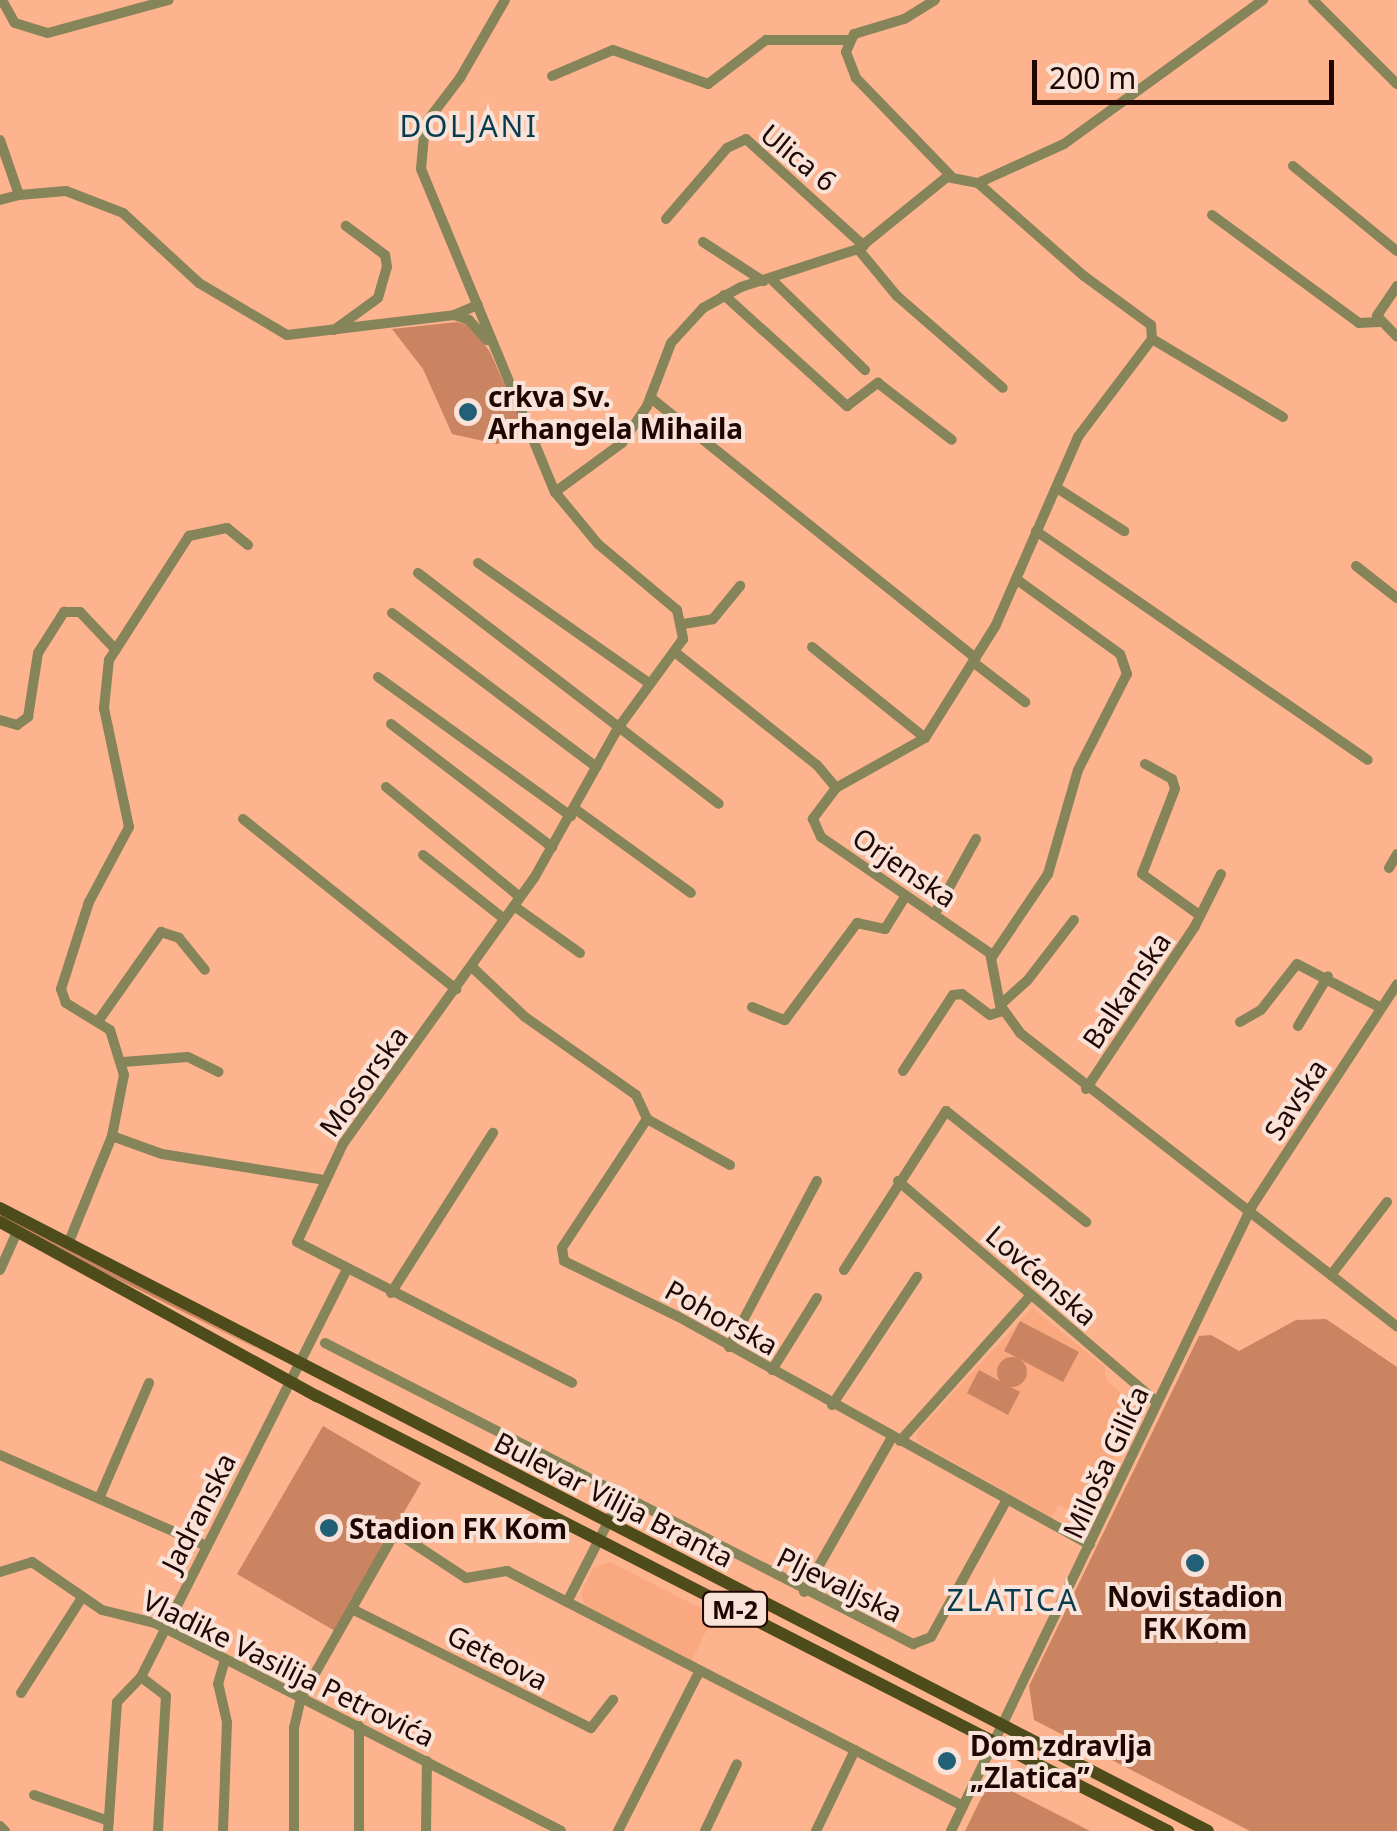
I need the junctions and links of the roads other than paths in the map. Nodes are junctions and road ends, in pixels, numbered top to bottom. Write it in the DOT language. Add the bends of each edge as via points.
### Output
graph roads {
  1 [pos="2,0"];
  2 [pos="169,0"];
  3 [pos="505,0"];
  4 [pos="935,0"];
  5 [pos="1263,0"];
  6 [pos="1313,0"];
  7 [pos="848,40"];
  8 [pos="552,76"];
  9 [pos="1397,84"];
  10 [pos="0,140"];
  11 [pos="1293,166"];
  12 [pos="951,176"];
  13 [pos="978,184"];
  14 [pos="19,195"];
  15 [pos="1,199"];
  16 [pos="1212,215"];
  17 [pos="666,219"];
  18 [pos="346,226"];
  19 [pos="703,242"];
  20 [pos="861,247"];
  21 [pos="1397,251"];
  22 [pos="767,280"];
  23 [pos="1397,286"];
  24 [pos="724,296"];
  25 [pos="478,305"];
  26 [pos="454,316"];
  27 [pos="1379,322"];
  28 [pos="333,331"];
  29 [pos="1397,337"];
  30 [pos="1152,338"];
  31 [pos="492,343"];
  32 [pos="865,370"];
  33 [pos="1003,388"];
  34 [pos="651,398"];
  35 [pos="1282,417"];
  36 [pos="952,440"];
  37 [pos="1057,488"];
  38 [pos="555,492"];
  39 [pos="1036,531"];
  40 [pos="1124,531"];
  41 [pos="248,546"];
  42 [pos="478,563"];
  43 [pos="1356,566"];
  44 [pos="418,573"];
  45 [pos="1016,579"];
  46 [pos="740,586"];
  47 [pos="1397,598"];
  48 [pos="392,613"];
  49 [pos="683,624"];
  50 [pos="812,647"];
  51 [pos="116,650"];
  52 [pos="676,653"];
  53 [pos="975,660"];
  54 [pos="378,676"];
  55 [pos="649,683"];
  56 [pos="1025,702"];
  57 [pos="0,720"];
  58 [pos="391,724"];
  59 [pos="618,728"];
  60 [pos="925,738"];
  61 [pos="1368,760"];
  62 [pos="1144,764"];
  63 [pos="596,767"];
  64 [pos="386,787"];
  65 [pos="836,788"];
  66 [pos="719,804"];
  67 [pos="573,812"];
  68 [pos="243,818"];
  69 [pos="976,840"];
  70 [pos="552,847"];
  71 [pos="1397,854"];
  72 [pos="423,856"];
  73 [pos="1389,868"];
  74 [pos="1221,874"];
  75 [pos="691,892"];
  76 [pos="906,896"];
  77 [pos="517,902"];
  78 [pos="934,914"];
  79 [pos="1198,914"];
  80 [pos="503,918"];
  81 [pos="1074,920"];
  82 [pos="580,953"];
  83 [pos="992,956"];
  84 [pos="472,967"];
  85 [pos="204,970"];
  86 [pos="1328,976"];
  87 [pos="1397,984"];
  88 [pos="456,989"];
  89 [pos="752,1007"];
  90 [pos="1001,1008"];
  91 [pos="1381,1008"];
  92 [pos="99,1020"];
  93 [pos="1240,1022"];
  94 [pos="1298,1026"];
  95 [pos="123,1062"];
  96 [pos="903,1071"];
  97 [pos="219,1072"];
  98 [pos="1086,1089"];
  99 [pos="647,1118"];
  100 [pos="492,1133"];
  101 [pos="112,1136"];
  102 [pos="730,1165"];
  103 [pos="324,1180"];
  104 [pos="818,1181"];
  105 [pos="898,1181"];
  106 [pos="0,1208"];
  107 [pos="1397,1212"];
  108 [pos="1248,1216"];
  109 [pos="0,1222"];
  110 [pos="1086,1222"];
  111 [pos="17,1232"];
  112 [pos="68,1244"];
  113 [pos="347,1269"];
  114 [pos="0,1270"];
  115 [pos="844,1270"];
  116 [pos="1331,1276"];
  117 [pos="917,1277"];
  118 [pos="391,1292"];
  119 [pos="1031,1295"];
  120 [pos="817,1298"];
  121 [pos="1397,1327"];
  122 [pos="324,1343"];
  123 [pos="729,1347"];
  124 [pos="298,1366"];
  125 [pos="772,1370"];
  126 [pos="290,1380"];
  127 [pos="149,1383"];
  128 [pos="572,1383"];
  129 [pos="1157,1402"];
  130 [pos="832,1405"];
  131 [pos="896,1439"];
  132 [pos="0,1455"];
  133 [pos="101,1494"];
  134 [pos="620,1499"];
  135 [pos="1006,1500"];
  136 [pos="607,1524"];
  137 [pos="599,1540"];
  138 [pos="206,1546"];
  139 [pos="1090,1546"];
  140 [pos="0,1572"];
  141 [pos="804,1592"];
  142 [pos="81,1599"];
  143 [pos="567,1602"];
  144 [pos="352,1609"];
  145 [pos="164,1628"];
  146 [pos="225,1660"];
  147 [pos="700,1672"];
  148 [pos="141,1677"];
  149 [pos="21,1693"];
  150 [pos="301,1698"];
  151 [pos="613,1700"];
  152 [pos="359,1726"];
  153 [pos="1002,1726"];
  154 [pos="994,1742"];
  155 [pos="854,1750"];
  156 [pos="427,1761"];
  157 [pos="738,1764"];
  158 [pos="34,1795"];
  159 [pos="964,1806"];
  160 [pos="108,1826"];
  161 [pos="158,1831"];
  162 [pos="223,1831"];
  163 [pos="294,1831"];
  164 [pos="358,1831"];
  165 [pos="426,1831"];
  166 [pos="561,1831"];
  167 [pos="618,1831"];
  168 [pos="705,1831"];
  169 [pos="816,1831"];
  170 [pos="951,1831"];
  171 [pos="1168,1831"];
  172 [pos="1208,1831"];
  1 -- 2 [label="street" via="16,24 48,33"];
  3 -- 25 [label="street" via="419,141 421,169"];
  4 -- 7 [label="street"];
  5 -- 13 [label="street" via="1093,126"];
  6 -- 9 [label="street"];
  7 -- 8 [label="street" via="766,40 708,84 613,50"];
  7 -- 12 [label="street" via="856,78"];
  10 -- 14 [label="street"];
  11 -- 21 [label="street"];
  12 -- 13 [label="street"];
  12 -- 20 [label="street"];
  13 -- 30 [label="street" via="1151,325"];
  14 -- 15 [label="street"];
  14 -- 28 [label="street" via="66,192 103,204 141,225 199,283 277,330 294,336"];
  16 -- 27 [label="street" via="1359,322"];
  17 -- 20 [label="street, Ulica 6" via="728,148 746,139"];
  18 -- 28 [label="street" via="385,255 387,266 378,298"];
  19 -- 22 [label="street"];
  20 -- 22 [label="street"];
  20 -- 33 [label="street" via="898,296"];
  22 -- 24 [label="street"];
  22 -- 32 [label="street"];
  23 -- 27 [label="street" via="1377,311"];
  24 -- 34 [label="street" via="679,332"];
  24 -- 36 [label="street" via="847,406 878,384"];
  25 -- 26 [label="street"];
  25 -- 31 [label="street"];
  26 -- 28 [label="street"];
  26 -- 31 [label="street" via="469,320"];
  27 -- 29 [label="street"];
  30 -- 35 [label="street"];
  30 -- 37 [label="street" via="1084,428"];
  31 -- 38 [label="street"];
  34 -- 38 [label="street" via="612,454"];
  34 -- 53 [label="street"];
  37 -- 39 [label="street"];
  37 -- 40 [label="street"];
  38 -- 49 [label="street" via="598,544 670,601"];
  39 -- 45 [label="street"];
  39 -- 61 [label="street"];
  41 -- 51 [label="street" via="222,528 189,536"];
  42 -- 55 [label="street"];
  43 -- 47 [label="street"];
  44 -- 59 [label="street"];
  45 -- 53 [label="street"];
  45 -- 83 [label="street" via="1120,654 1127,674 1083,757 1048,874"];
  46 -- 49 [label="street" via="713,620"];
  48 -- 63 [label="street"];
  49 -- 52 [label="street"];
  50 -- 60 [label="street"];
  51 -- 57 [label="street" via="80,612 64,612 38,652 28,717 17,724"];
  51 -- 92 [label="street" via="104,708 128,827 89,902 61,982 66,1003"];
  52 -- 55 [label="street, Mosorska"];
  52 -- 65 [label="street" via="818,766"];
  53 -- 56 [label="street"];
  53 -- 60 [label="street"];
  54 -- 67 [label="street"];
  55 -- 59 [label="street, Mosorska"];
  58 -- 70 [label="street"];
  59 -- 63 [label="street, Mosorska"];
  59 -- 66 [label="street"];
  60 -- 65 [label="street"];
  62 -- 79 [label="street, Balkanska" via="1172,779 1175,789 1142,874"];
  63 -- 67 [label="street, Mosorska"];
  64 -- 77 [label="street"];
  65 -- 76 [label="street, Orjenska" via="815,809 817,832"];
  67 -- 70 [label="street, Mosorska"];
  67 -- 75 [label="street"];
  68 -- 88 [label="street"];
  69 -- 78 [label="street"];
  70 -- 77 [label="street, Mosorska"];
  71 -- 73 [label="street"];
  72 -- 80 [label="street"];
  74 -- 79 [label="street, Balkanska"];
  76 -- 78 [label="street, Orjenska"];
  76 -- 89 [label="street" via="885,929 863,921 854,926 785,1020"];
  77 -- 80 [label="street, Mosorska"];
  77 -- 82 [label="street"];
  78 -- 83 [label="street, Orjenska"];
  79 -- 98 [label="street, Balkanska"];
  80 -- 84 [label="street, Mosorska"];
  81 -- 90 [label="street"];
  83 -- 90 [label="street"];
  84 -- 88 [label="street, Mosorska"];
  84 -- 99 [label="street" via="525,1017 636,1096"];
  85 -- 92 [label="street" via="179,938 161,932"];
  86 -- 91 [label="street"];
  86 -- 93 [label="street" via="1293,966 1261,1010"];
  86 -- 94 [label="street"];
  87 -- 91 [label="street, Savska"];
  88 -- 103 [label="street, Mosorska" via="352,1128"];
  90 -- 96 [label="street" via="990,1015 962,994 953,996"];
  90 -- 98 [label="street"];
  91 -- 108 [label="street, Savska"];
  92 -- 95 [label="street"];
  95 -- 97 [label="street" via="188,1058"];
  95 -- 101 [label="street"];
  98 -- 108 [label="street"];
  99 -- 102 [label="street"];
  99 -- 123 [label="street, Pohorska" via="562,1258"];
  100 -- 118 [label="street"];
  101 -- 103 [label="street" via="162,1154"];
  101 -- 112 [label="street"];
  103 -- 113 [label="street, Mosorska" via="298,1242"];
  104 -- 123 [label="street"];
  105 -- 110 [label="street" via="950,1110"];
  105 -- 115 [label="street"];
  105 -- 119 [label="street, Lovćenska"];
  106 -- 112 [label="main road, Bulevar Vilija Branta / M-2"];
  107 -- 116 [label="street" via="1386,1203"];
  108 -- 116 [label="street"];
  108 -- 129 [label="street, Miloša Gilića"];
  109 -- 111 [label="main road, Bulevar Vilija Branta / M-2"];
  111 -- 114 [label="street"];
  111 -- 126 [label="main road, Bulevar Vilija Branta / M-2"];
  112 -- 124 [label="main road, Bulevar Vilija Branta / M-2"];
  113 -- 118 [label="street"];
  113 -- 124 [label="street"];
  116 -- 121 [label="street"];
  117 -- 130 [label="street"];
  118 -- 128 [label="street"];
  119 -- 129 [label="street, Lovćenska"];
  119 -- 131 [label="street"];
  120 -- 125 [label="street"];
  122 -- 134 [label="street, Pljevaljska" via="381,1367"];
  123 -- 125 [label="street, Pohorska"];
  124 -- 126 [label="street, Jadranska"];
  124 -- 136 [label="main road, Bulevar Vilija Branta / M-2"];
  125 -- 130 [label="street, Pohorska"];
  126 -- 137 [label="main road, Bulevar Vilija Branta / M-2"];
  126 -- 138 [label="street, Jadranska"];
  127 -- 133 [label="street"];
  129 -- 139 [label="street, Miloša Gilića"];
  130 -- 131 [label="street, Pohorska"];
  131 -- 135 [label="street, Pohorska"];
  131 -- 141 [label="street"];
  132 -- 133 [label="street"];
  133 -- 138 [label="street"];
  134 -- 136 [label="street"];
  134 -- 141 [label="street, Pljevaljska"];
  135 -- 139 [label="street, Pohorska"];
  135 -- 141 [label="street, Pljevaljska" via="925,1643 913,1644"];
  136 -- 137 [label="street"];
  136 -- 153 [label="main road, Bulevar Vilija Branta / M-2"];
  137 -- 143 [label="street"];
  137 -- 154 [label="main road, Bulevar Vilija Branta / M-2"];
  138 -- 145 [label="street, Jadranska"];
  139 -- 153 [label="street, Miloša Gilića"];
  140 -- 142 [label="street, Vladike Vasilija Petrovića" via="28,1560"];
  142 -- 145 [label="street, Vladike Vasilija Petrovića"];
  142 -- 149 [label="street"];
  143 -- 144 [label="street" via="502,1570 466,1578 408,1537 392,1538"];
  143 -- 147 [label="street"];
  144 -- 150 [label="street"];
  144 -- 151 [label="street, Geteova" via="591,1728"];
  145 -- 146 [label="street, Vladike Vasilija Petrovića"];
  145 -- 148 [label="street, Jadranska"];
  146 -- 150 [label="street, Vladike Vasilija Petrovića"];
  146 -- 162 [label="street" via="218,1684 227,1722"];
  147 -- 155 [label="street"];
  147 -- 167 [label="street"];
  148 -- 160 [label="street, Jadranska" via="113,1712"];
  148 -- 161 [label="street" via="166,1696"];
  150 -- 152 [label="street, Vladike Vasilija Petrovića"];
  150 -- 163 [label="street" via="294,1728"];
  152 -- 156 [label="street, Vladike Vasilija Petrovića"];
  152 -- 164 [label="street"];
  153 -- 154 [label="street, Miloša Gilića"];
  153 -- 172 [label="main road, Bulevar Vilija Branta / M-2"];
  154 -- 159 [label="street, Miloša Gilića"];
  154 -- 171 [label="main road, Bulevar Vilija Branta / M-2"];
  155 -- 159 [label="street"];
  155 -- 169 [label="street"];
  156 -- 165 [label="street"];
  156 -- 166 [label="street, Vladike Vasilija Petrovića"];
  157 -- 168 [label="street"];
  158 -- 160 [label="street"];
  159 -- 170 [label="street, Miloša Gilića"];
}
